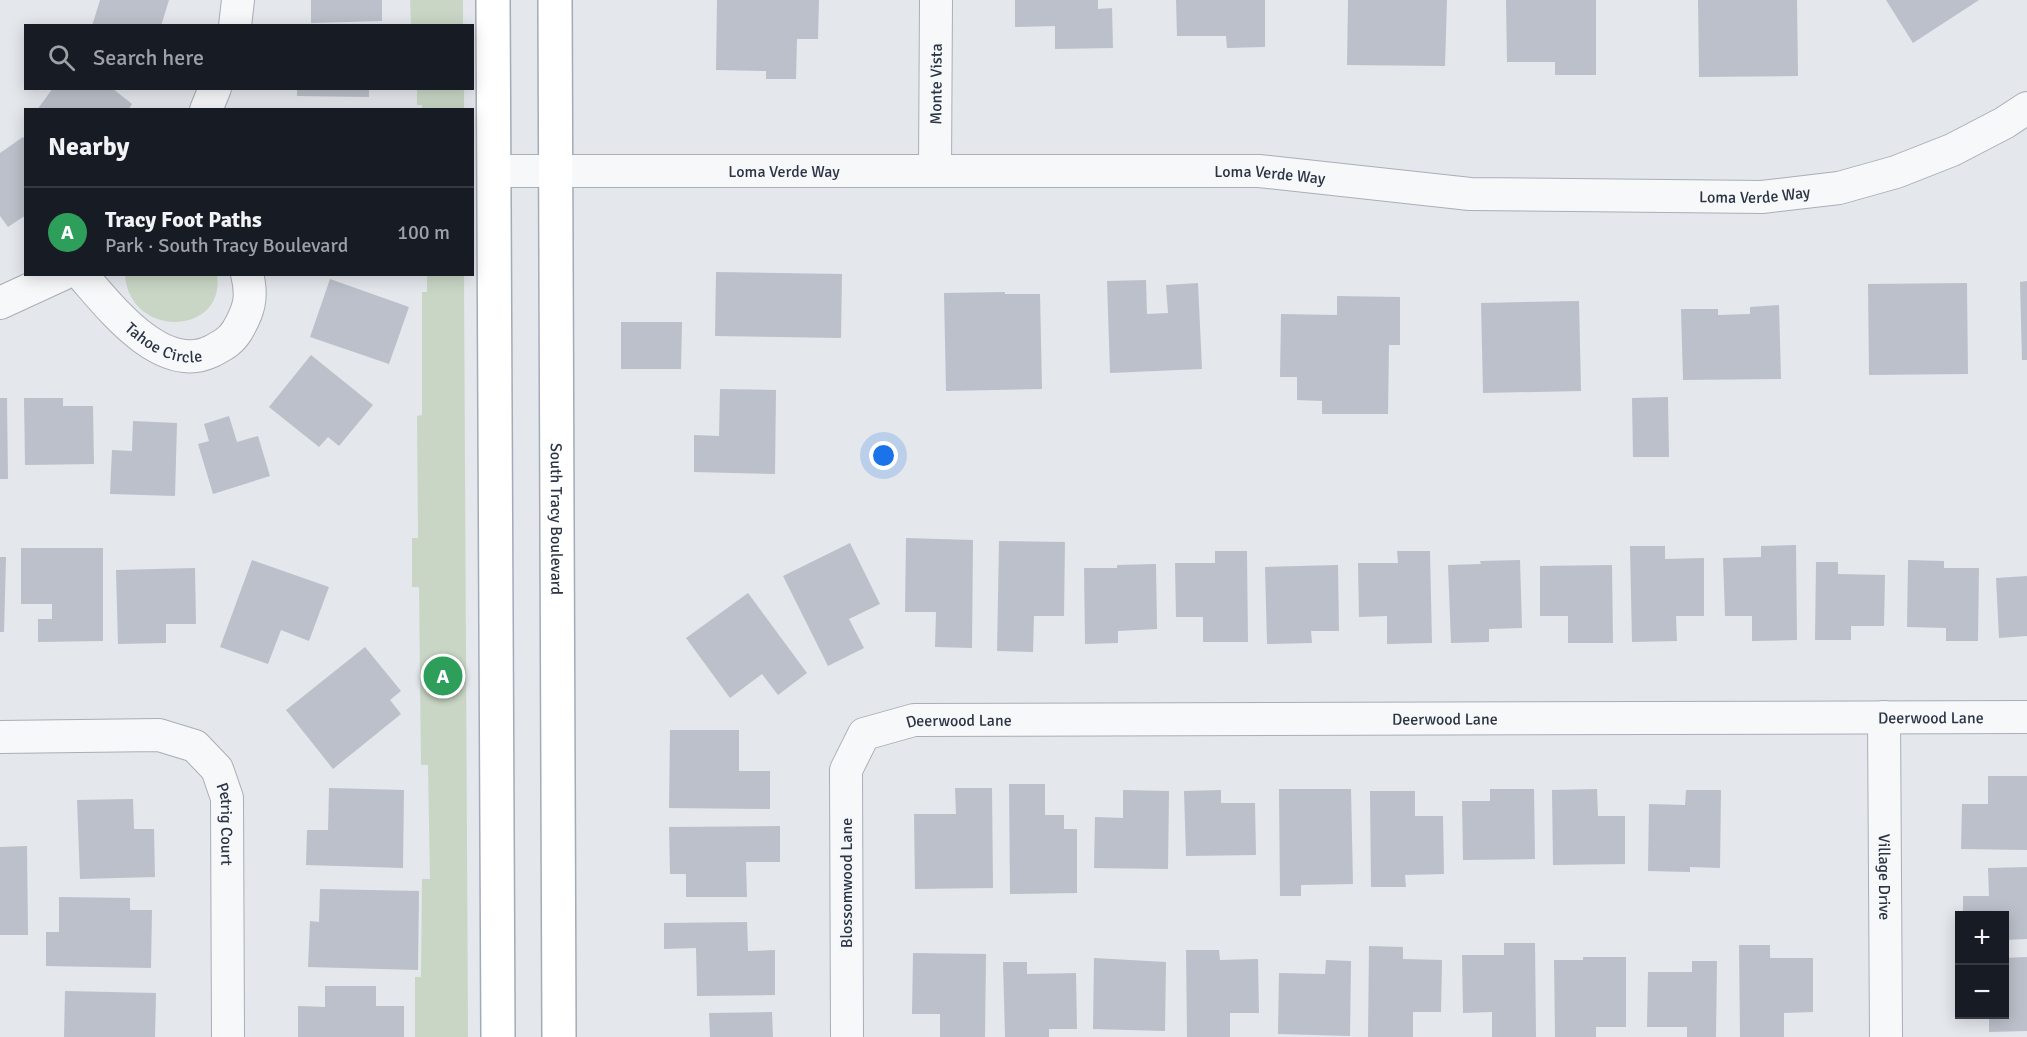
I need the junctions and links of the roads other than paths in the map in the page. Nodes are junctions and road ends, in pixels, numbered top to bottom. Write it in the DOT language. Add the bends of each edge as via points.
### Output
graph roads {
  1 [pos="237,0"];
  2 [pos="493,0"];
  3 [pos="555,0"];
  4 [pos="936,0"];
  5 [pos="235,24"];
  6 [pos="214,90"];
  7 [pos="207,108"];
  8 [pos="2027,108"];
  9 [pos="935,170"];
  10 [pos="494,171"];
  11 [pos="556,171"];
  12 [pos="59,276"];
  13 [pos="83,276"];
  14 [pos="248,276"];
  15 [pos="0,303"];
  16 [pos="1884,717"];
  17 [pos="2027,717"];
  18 [pos="864,734"];
  19 [pos="0,737"];
  20 [pos="228,1037"];
  21 [pos="498,1037"];
  22 [pos="560,1037"];
  23 [pos="847,1037"];
  24 [pos="1886,1037"];
  1 -- 5 [label="street"];
  2 -- 10 [label="main road"];
  3 -- 11 [label="main road, South Tracy Boulevard"];
  4 -- 9 [label="street, Monte Vista"];
  6 -- 7 [label="street"];
  8 -- 9 [label="street, Loma Verde Way" via="1952,150 1896,172 1839,188 1762,197 1470,194 1259,171"];
  9 -- 11 [label="street, Loma Verde Way"];
  10 -- 11 [label="street, Loma Verde Way"];
  10 -- 21 [label="main road"];
  11 -- 22 [label="main road, South Tracy Boulevard"];
  12 -- 15 [label="street"];
  13 -- 14 [label="street, Tahoe Circle" via="119,316 152,344 176,355 202,355 231,341 247,315 251,290"];
  16 -- 17 [label="street, Deerwood Lane"];
  16 -- 18 [label="street, Deerwood Lane" via="914,720"];
  16 -- 24 [label="street, Village Drive"];
  18 -- 23 [label="street, Blossomwood Lane" via="846,770"];
  19 -- 20 [label="street, Petrig Court" via="159,735 195,747 217,769 227,798"];
}
